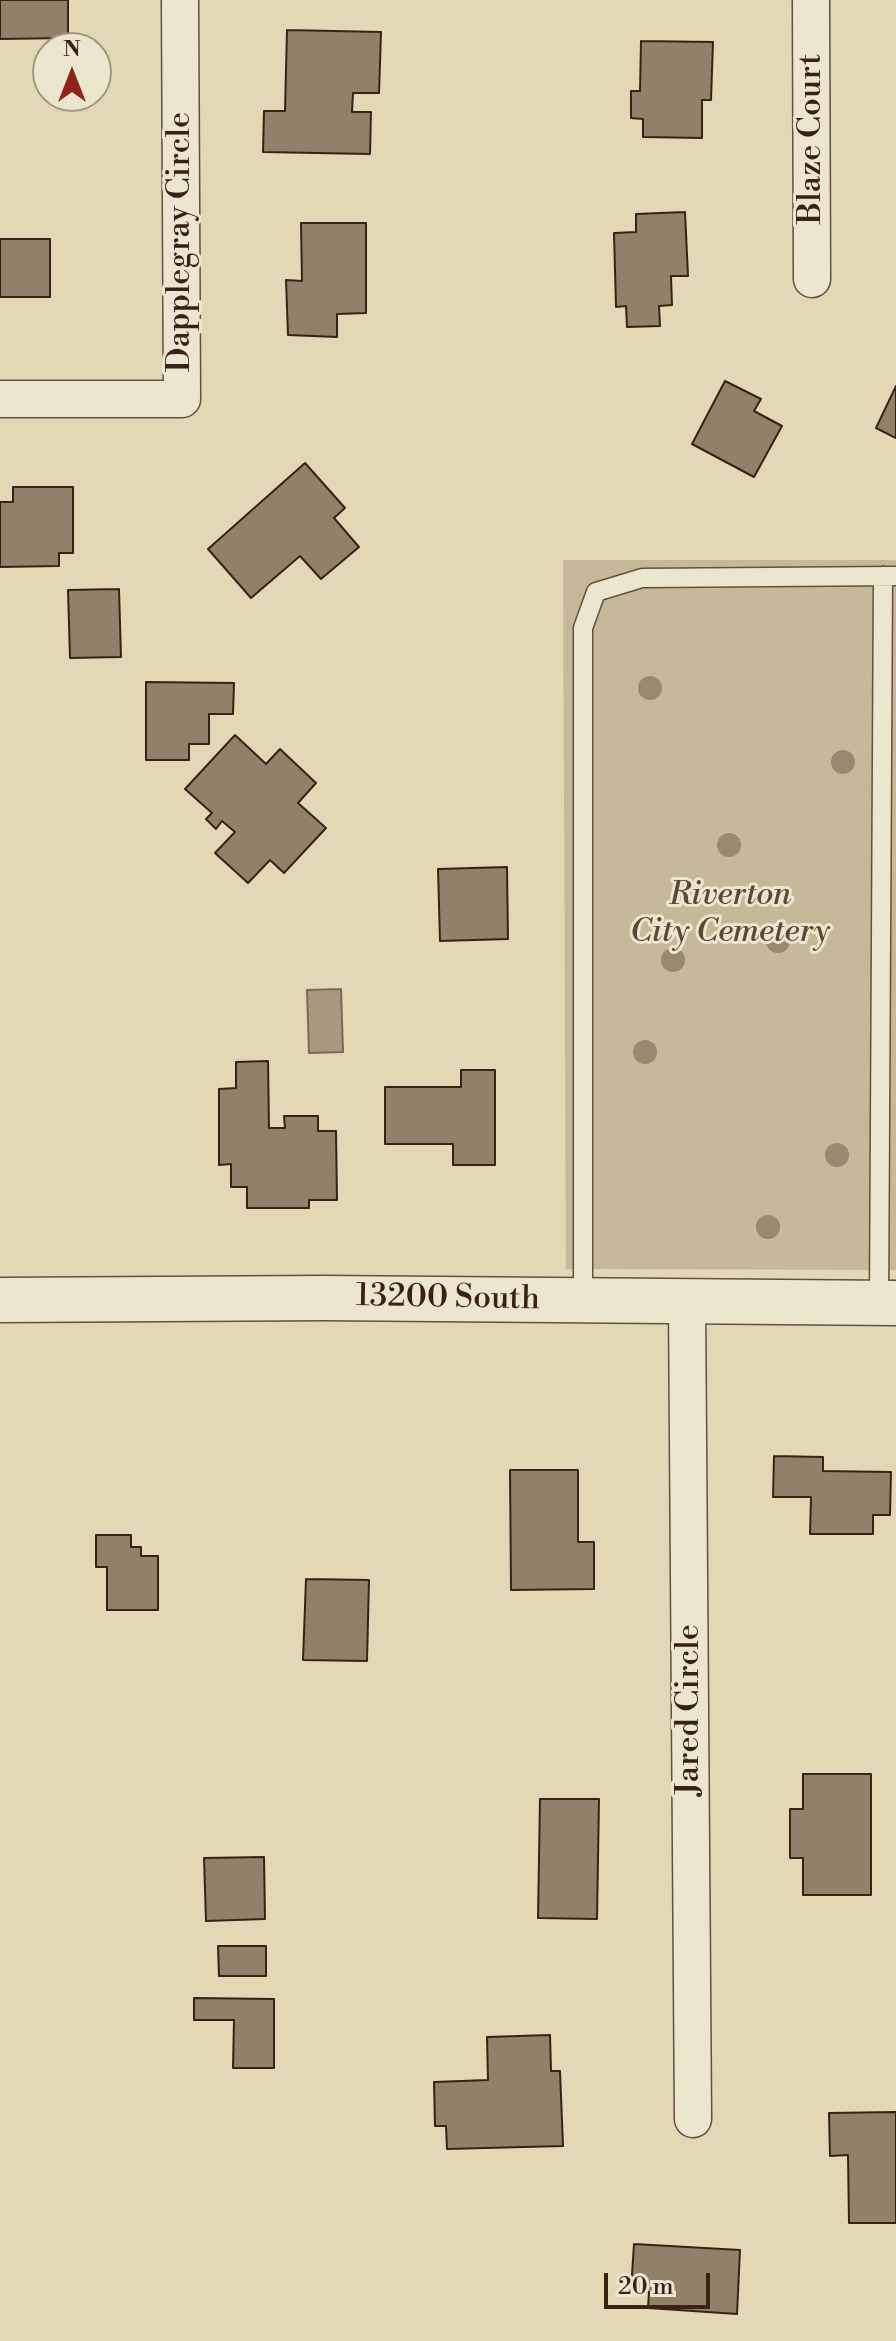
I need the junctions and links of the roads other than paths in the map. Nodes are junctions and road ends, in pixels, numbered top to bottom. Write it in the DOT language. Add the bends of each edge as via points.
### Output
graph roads {
  1 [pos="180,0"];
  2 [pos="811,0"];
  3 [pos="812,279"];
  4 [pos="0,399"];
  5 [pos="890,576"];
  6 [pos="0,1300"];
  7 [pos="583,1301"];
  8 [pos="687,1302"];
  9 [pos="887,1303"];
  10 [pos="693,2119"];
  1 -- 4 [label="street, Dapplegray Circle" via="182,399"];
  2 -- 3 [label="street, Blaze Court"];
  5 -- 7 [label="lane" via="642,578 596,592 583,628"];
  5 -- 9 [label="lane"];
  6 -- 7 [label="street, 13200 South"];
  7 -- 8 [label="street, 13200 South"];
  8 -- 9 [label="street, 13200 South"];
  8 -- 10 [label="street, Jared Circle"];
}
